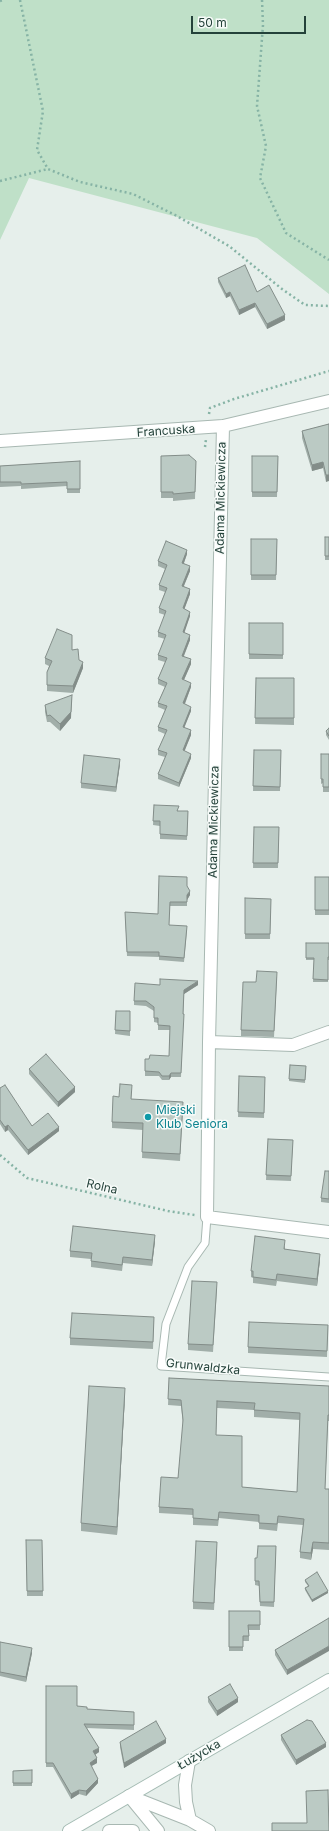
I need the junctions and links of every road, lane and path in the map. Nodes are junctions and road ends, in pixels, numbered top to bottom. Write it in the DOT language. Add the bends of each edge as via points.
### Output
graph roads {
  1 [pos="3,0"];
  2 [pos="20,0"];
  3 [pos="262,0"];
  4 [pos="0,1"];
  5 [pos="48,169"];
  6 [pos="0,181"];
  7 [pos="329,260"];
  8 [pos="329,306"];
  9 [pos="329,371"];
  10 [pos="329,402"];
  11 [pos="223,426"];
  12 [pos="207,428"];
  13 [pos="0,441"];
  14 [pos="205,447"];
  15 [pos="329,1032"];
  16 [pos="209,1042"];
  17 [pos="0,1155"];
  18 [pos="207,1217"];
  19 [pos="329,1232"];
  20 [pos="329,1377"];
  21 [pos="329,1680"];
  22 [pos="189,1761"];
  23 [pos="129,1796"];
  24 [pos="190,1820"];
  25 [pos="69,1831"];
  26 [pos="109,1831"];
  27 [pos="133,1831"];
  28 [pos="158,1831"];
  29 [pos="210,1831"];
  1 -- 4 [label="path"];
  2 -- 5 [label="path" via="43,111 37,150"];
  3 -- 7 [label="path" via="257,106 266,146 260,178 286,233"];
  5 -- 6 [label="path"];
  5 -- 8 [label="path" via="80,182 133,194 229,246 305,305"];
  9 -- 12 [label="path" via="210,408"];
  10 -- 11 [label="street, Francuska"];
  11 -- 12 [label="street, Francuska"];
  11 -- 16 [label="street, Adama Mickiewicza"];
  12 -- 13 [label="street, Francuska"];
  12 -- 14 [label="path"];
  15 -- 16 [label="street" via="293,1045"];
  16 -- 18 [label="street, Adama Mickiewicza"];
  17 -- 18 [label="path, Rolna" via="27,1178 168,1211"];
  18 -- 19 [label="street"];
  18 -- 20 [label="lane, Grunwaldzka" via="205,1243 188,1267 166,1324 161,1366"];
  21 -- 22 [label="street, Łużycka"];
  22 -- 23 [label="street, Łużycka"];
  22 -- 24 [label="street" via="185,1785"];
  23 -- 24 [label="street"];
  23 -- 25 [label="street, Łużycka"];
  23 -- 28 [label="street"];
  24 -- 29 [label="street"];
  26 -- 27 [label="street"];
}
